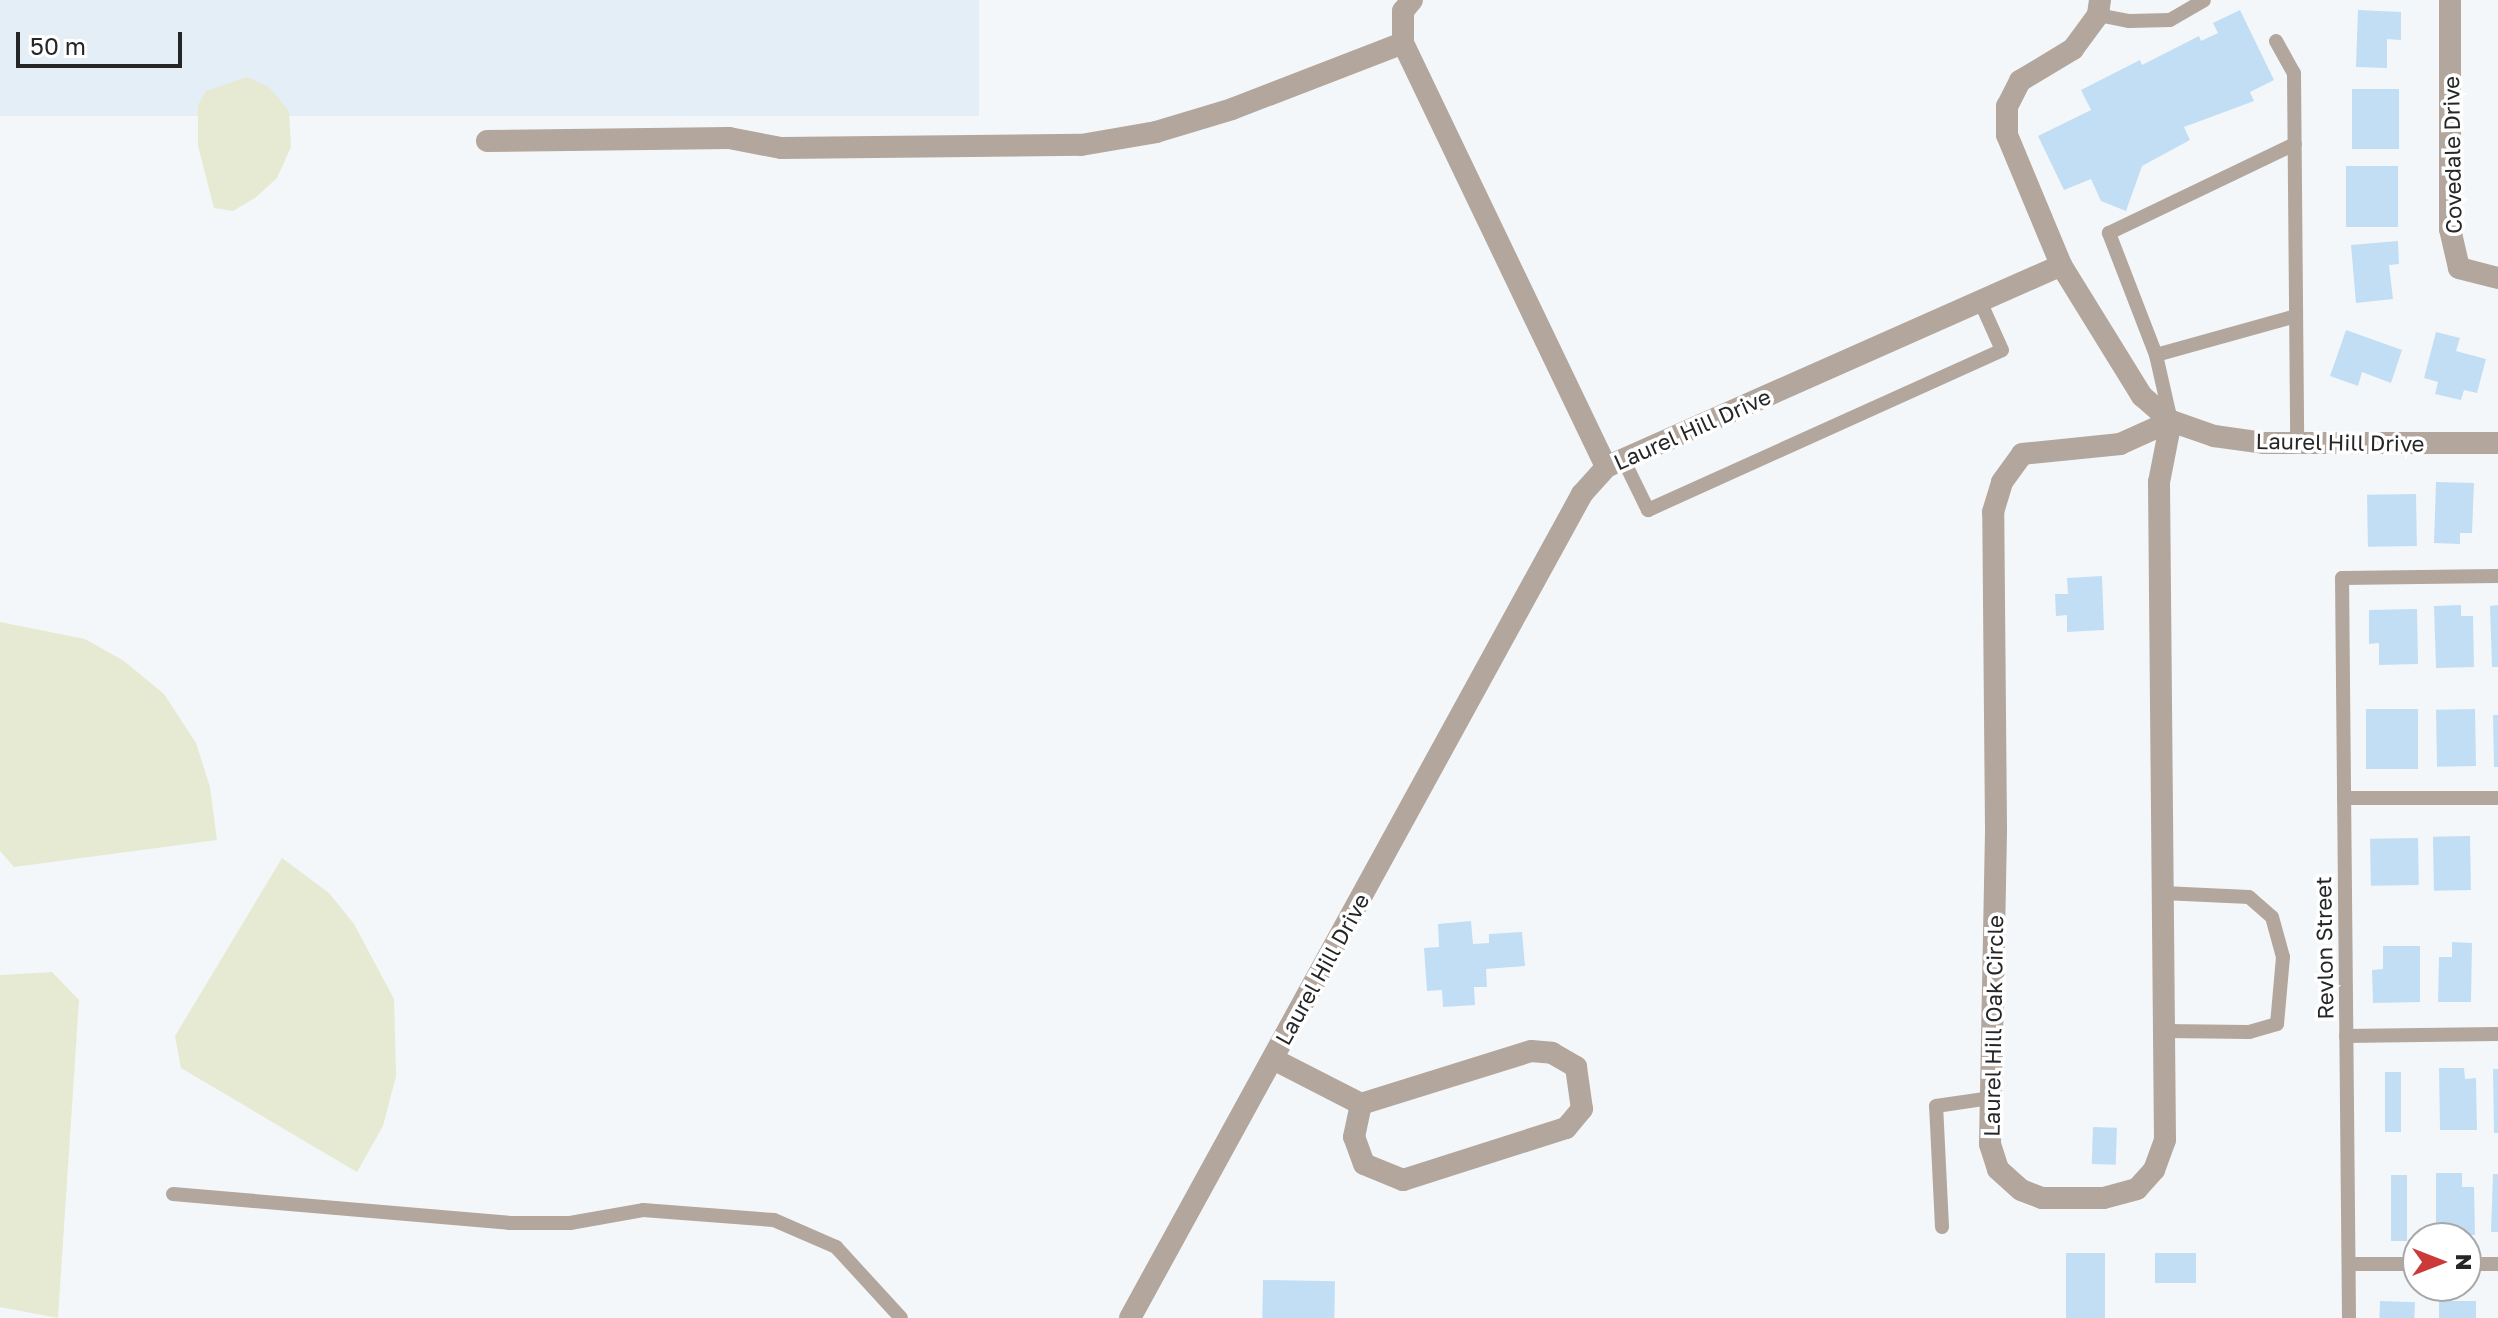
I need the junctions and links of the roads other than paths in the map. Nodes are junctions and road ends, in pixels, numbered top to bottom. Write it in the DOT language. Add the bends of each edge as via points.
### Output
graph roads {
  1 [pos="1412,0"];
  2 [pos="2204,0"];
  3 [pos="2450,0"];
  4 [pos="2099,8"];
  5 [pos="2276,41"];
  6 [pos="1403,43"];
  7 [pos="487,141"];
  8 [pos="2295,144"];
  9 [pos="2061,265"];
  10 [pos="2498,278"];
  11 [pos="1980,301"];
  12 [pos="2296,316"];
  13 [pos="2156,355"];
  14 [pos="2171,421"];
  15 [pos="2297,443"];
  16 [pos="2498,443"];
  17 [pos="1615,463"];
  18 [pos="2498,576"];
  19 [pos="2344,798"];
  20 [pos="2498,798"];
  21 [pos="2163,893"];
  22 [pos="2165,1031"];
  23 [pos="2498,1034"];
  24 [pos="2346,1036"];
  25 [pos="1273,1059"];
  26 [pos="1991,1098"];
  27 [pos="1361,1104"];
  28 [pos="173,1194"];
  29 [pos="1942,1227"];
  30 [pos="2349,1264"];
  31 [pos="2402,1264"];
  32 [pos="901,1318"];
  33 [pos="1130,1318"];
  34 [pos="2349,1318"];
  1 -- 6 [label="street" via="1403,11"];
  2 -- 4 [label="lane" via="2170,20 2129,21"];
  3 -- 10 [label="street, Covedale Drive" via="2450,229 2459,268"];
  4 -- 9 [label="street" via="2073,49 2020,81 2007,106 2007,135"];
  5 -- 8 [label="lane" via="2294,73"];
  6 -- 7 [label="street" via="1232,109 1156,132 1081,145 781,148 729,138"];
  6 -- 17 [label="street"];
  8 -- 12 [label="lane"];
  8 -- 13 [label="lane" via="2109,233"];
  9 -- 11 [label="street, Laurel Hill Drive"];
  9 -- 14 [label="street, Laurel Hill Drive" via="2142,396"];
  11 -- 17 [label="street, Laurel Hill Drive"];
  11 -- 17 [label="lane" via="2002,350 1648,510"];
  12 -- 13 [label="lane"];
  12 -- 15 [label="lane"];
  13 -- 14 [label="lane"];
  14 -- 15 [label="street, Laurel Hill Drive" via="2214,436"];
  14 -- 21 [label="street, Laurel Hill Oak Circle" via="2159,482"];
  14 -- 26 [label="street, Laurel Hill Oak Circle" via="2120,444 2022,454 2002,482 1993,512"];
  15 -- 16 [label="street, Laurel Hill Drive"];
  17 -- 25 [label="street, Laurel Hill Drive" via="1582,494"];
  18 -- 19 [label="lane, Revlon Street" via="2342,578"];
  19 -- 20 [label="lane"];
  19 -- 24 [label="lane, Revlon Street"];
  21 -- 22 [label="street, Laurel Hill Oak Circle"];
  21 -- 22 [label="lane" via="2249,897 2272,917 2283,957 2277,1024 2249,1032"];
  22 -- 26 [label="street, Laurel Hill Oak Circle" via="2165,1140 2154,1170 2137,1189 2103,1198 2042,1198 2021,1190 1998,1169 1990,1144"];
  23 -- 24 [label="lane"];
  24 -- 30 [label="lane, Revlon Street"];
  25 -- 27 [label="street"];
  25 -- 33 [label="street, Laurel Hill Drive"];
  26 -- 29 [label="lane" via="1936,1106"];
  27 -- 27 [label="street" via="1354,1137 1364,1164 1403,1180 1566,1128 1582,1109 1583,1092 1576,1067 1552,1053 1531,1051"];
  28 -- 32 [label="lane" via="481,1222 570,1223 643,1210 774,1220 836,1247"];
  30 -- 31 [label="lane"];
  30 -- 34 [label="lane, Revlon Street"];
}
